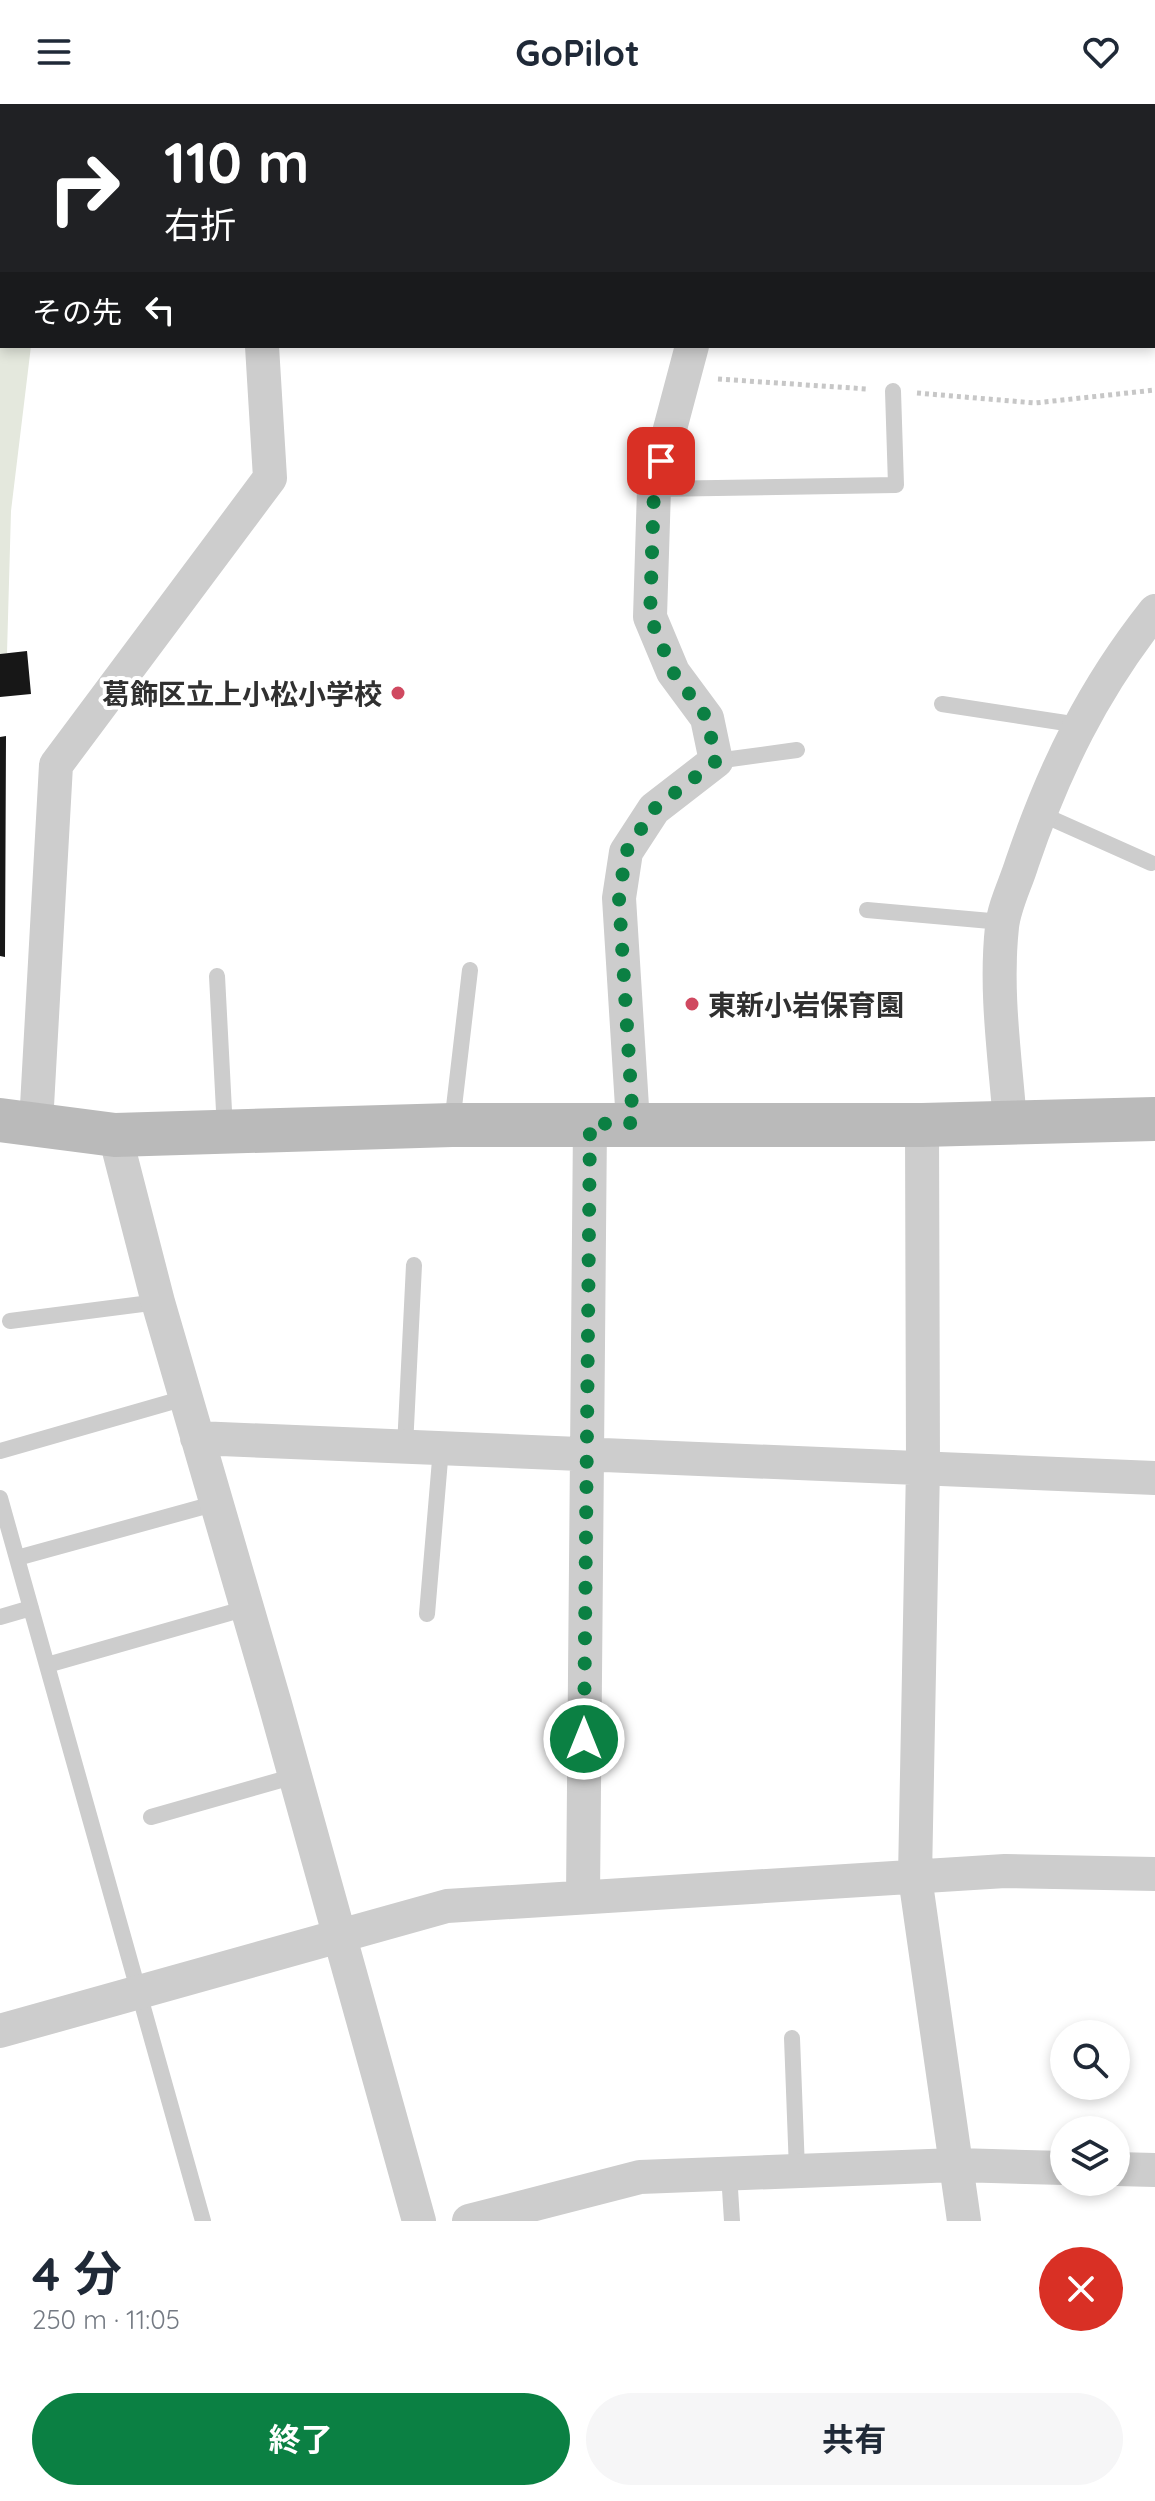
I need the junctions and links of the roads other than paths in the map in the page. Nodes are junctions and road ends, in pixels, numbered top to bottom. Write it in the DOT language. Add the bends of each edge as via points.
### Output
graph roads {
  1 [pos="262,348"];
  2 [pos="691,348"];
  3 [pos="893,391"];
  4 [pos="654,489"];
  5 [pos="1155,611"];
  6 [pos="942,704"];
  7 [pos="1079,725"];
  8 [pos="797,750"];
  9 [pos="716,761"];
  10 [pos="1039,813"];
  11 [pos="1151,863"];
  12 [pos="867,910"];
  13 [pos="1002,922"];
  14 [pos="470,970"];
  15 [pos="217,976"];
  16 [pos="1155,1119"];
  17 [pos="18,1122"];
  18 [pos="1010,1122"];
  19 [pos="633,1123"];
  20 [pos="590,1124"];
  21 [pos="452,1125"];
  22 [pos="922,1125"];
  23 [pos="225,1132"];
  24 [pos="115,1135"];
  25 [pos="414,1265"];
  26 [pos="158,1302"];
  27 [pos="10,1321"];
  28 [pos="185,1398"];
  29 [pos="197,1438"];
  30 [pos="405,1447"];
  31 [pos="441,1448"];
  32 [pos="0,1451"];
  33 [pos="586,1455"];
  34 [pos="923,1467"];
  35 [pos="1155,1478"];
  36 [pos="0,1498"];
  37 [pos="217,1503"];
  38 [pos="17,1558"];
  39 [pos="31,1608"];
  40 [pos="247,1608"];
  41 [pos="427,1614"];
  42 [pos="0,1617"];
  43 [pos="47,1665"];
  44 [pos="295,1776"];
  45 [pos="151,1817"];
  46 [pos="1155,1874"];
  47 [pos="915,1877"];
  48 [pos="583,1897"];
  49 [pos="339,1936"];
  50 [pos="139,1992"];
  51 [pos="0,2031"];
  52 [pos="792,2038"];
  53 [pos="956,2165"];
  54 [pos="1050,2168"];
  55 [pos="1130,2169"];
  56 [pos="797,2170"];
  57 [pos="1155,2170"];
  58 [pos="729,2173"];
  59 [pos="203,2221"];
  60 [pos="419,2221"];
  61 [pos="469,2221"];
  62 [pos="732,2221"];
  63 [pos="964,2221"];
  1 -- 17 [label="street" via="270,478 56,765"];
  2 -- 4 [label="street"];
  3 -- 4 [label="lane" via="896,485"];
  4 -- 9 [label="street" via="650,617 673,672 707,718"];
  5 -- 7 [label="street" via="1121,653"];
  6 -- 7 [label="lane"];
  7 -- 10 [label="street"];
  8 -- 9 [label="lane"];
  9 -- 19 [label="street" via="654,809 626,852 619,898"];
  10 -- 11 [label="lane"];
  10 -- 13 [label="street"];
  12 -- 13 [label="lane"];
  13 -- 18 [label="street" via="999,964"];
  14 -- 21 [label="lane"];
  15 -- 23 [label="lane"];
  16 -- 18 [label="street"];
  17 -- 24 [label="street"];
  18 -- 22 [label="street"];
  19 -- 20 [label="street"];
  19 -- 22 [label="street"];
  20 -- 21 [label="street"];
  20 -- 33 [label="street"];
  21 -- 23 [label="street"];
  22 -- 34 [label="street"];
  23 -- 24 [label="street"];
  24 -- 26 [label="street"];
  25 -- 30 [label="lane"];
  26 -- 27 [label="lane"];
  26 -- 28 [label="street"];
  28 -- 29 [label="street"];
  28 -- 32 [label="lane"];
  29 -- 30 [label="street"];
  29 -- 37 [label="street"];
  30 -- 31 [label="street"];
  31 -- 33 [label="street"];
  31 -- 41 [label="lane"];
  33 -- 34 [label="street"];
  33 -- 48 [label="street"];
  34 -- 35 [label="street"];
  34 -- 47 [label="street"];
  36 -- 38 [label="lane"];
  37 -- 38 [label="lane"];
  37 -- 40 [label="street"];
  38 -- 39 [label="lane"];
  39 -- 42 [label="lane"];
  39 -- 43 [label="lane"];
  40 -- 43 [label="lane"];
  40 -- 44 [label="street"];
  43 -- 50 [label="lane"];
  44 -- 45 [label="lane"];
  44 -- 49 [label="street"];
  46 -- 47 [label="street" via="1005,1871"];
  47 -- 48 [label="street"];
  47 -- 53 [label="street"];
  48 -- 49 [label="street" via="447,1906"];
  49 -- 50 [label="street"];
  49 -- 60 [label="street"];
  50 -- 51 [label="street"];
  50 -- 59 [label="lane"];
  52 -- 56 [label="lane"];
  53 -- 54 [label="street"];
  53 -- 56 [label="street"];
  53 -- 63 [label="street"];
  55 -- 57 [label="street"];
  56 -- 58 [label="street"];
  58 -- 61 [label="street" via="640,2177"];
  58 -- 62 [label="lane"];
}
